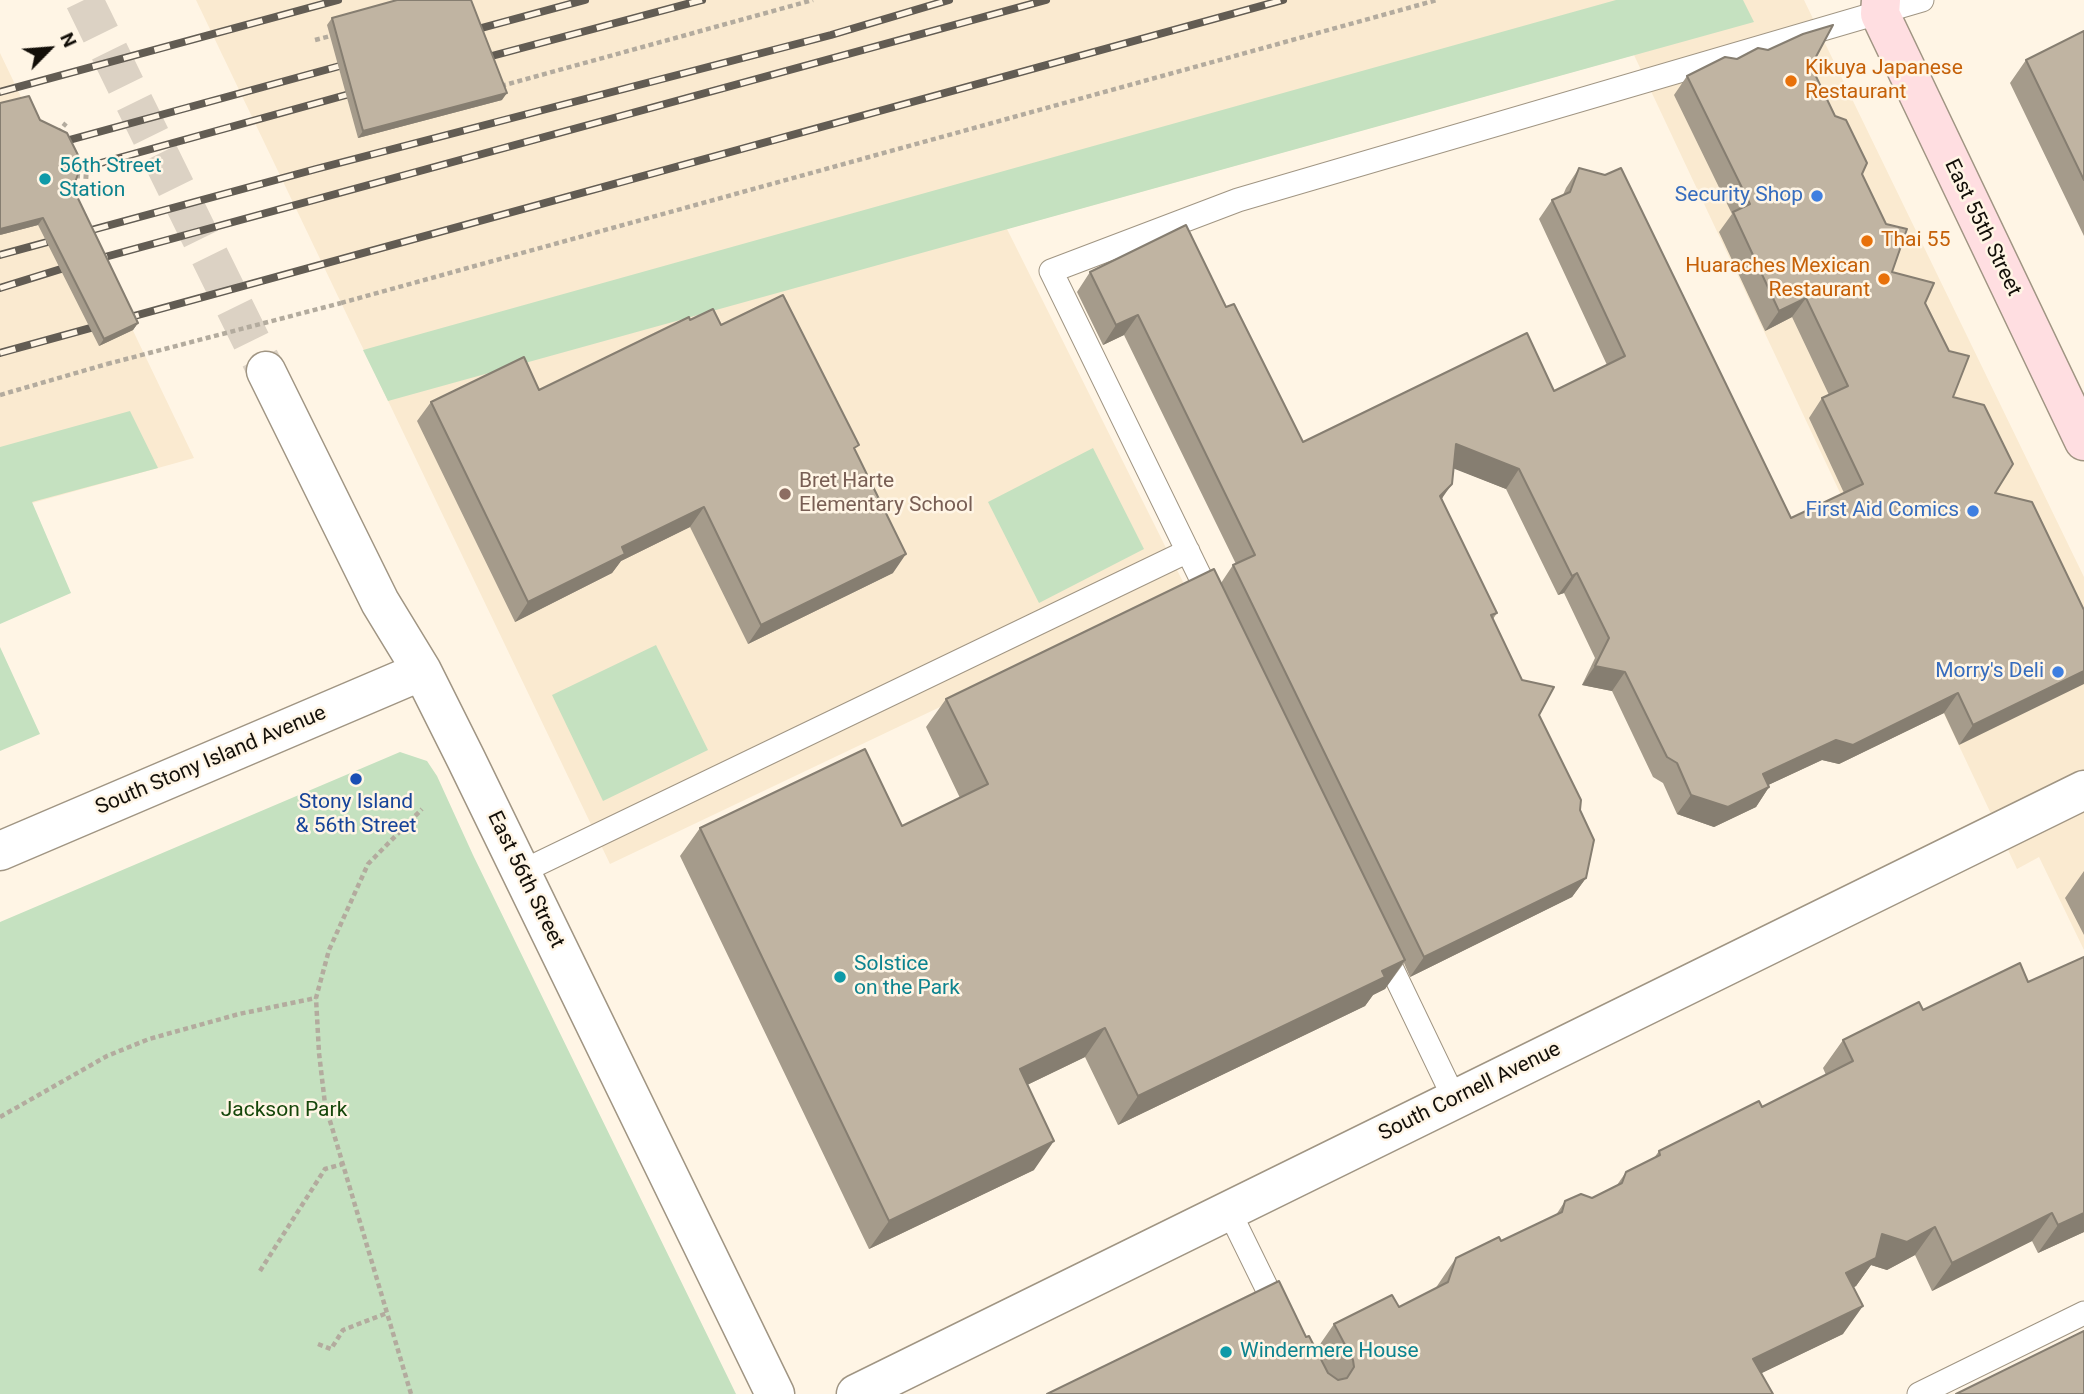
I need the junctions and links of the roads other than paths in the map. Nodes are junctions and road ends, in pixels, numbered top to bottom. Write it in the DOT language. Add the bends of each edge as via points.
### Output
graph roads {
  1 [pos="1922,0"];
  2 [pos="1873,5"];
  3 [pos="267,371"];
  4 [pos="2084,441"];
  5 [pos="1188,551"];
  6 [pos="1224,626"];
  7 [pos="422,671"];
  8 [pos="2084,790"];
  9 [pos="0,851"];
  10 [pos="520,872"];
  11 [pos="1372,928"];
  12 [pos="1455,1100"];
  13 [pos="1228,1211"];
  14 [pos="2084,1313"];
  15 [pos="1290,1336"];
  16 [pos="775,1394"];
  17 [pos="856,1394"];
  18 [pos="1919,1394"];
  1 -- 2 [label="lane"];
  2 -- 4 [label="main road, East 55th Street"];
  2 -- 5 [label="lane" via="1238,200 1051,271"];
  3 -- 7 [label="street, East 56th Street" via="380,602"];
  5 -- 6 [label="lane"];
  5 -- 10 [label="lane"];
  7 -- 9 [label="street, South Stony Island Avenue"];
  7 -- 10 [label="street, East 56th Street"];
  8 -- 12 [label="street, South Cornell Avenue"];
  10 -- 16 [label="street, East 56th Street"];
  11 -- 12 [label="lane"];
  12 -- 13 [label="street, South Cornell Avenue"];
  13 -- 15 [label="lane"];
  13 -- 17 [label="street, South Cornell Avenue"];
  14 -- 18 [label="lane"];
}
